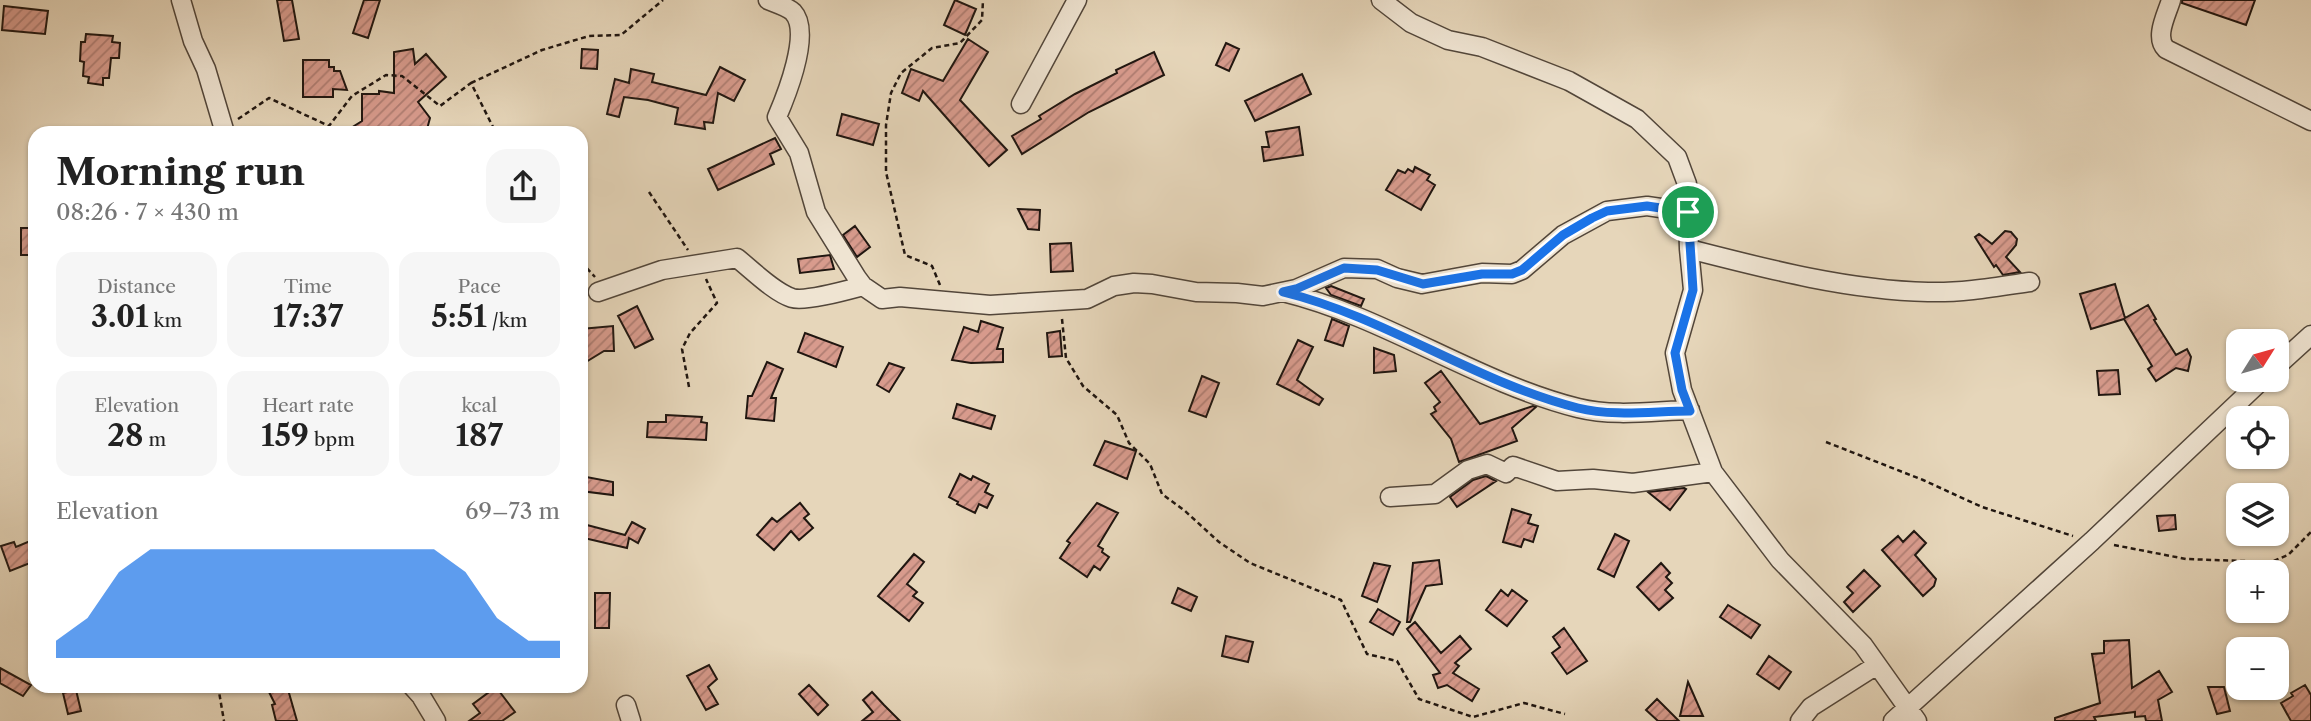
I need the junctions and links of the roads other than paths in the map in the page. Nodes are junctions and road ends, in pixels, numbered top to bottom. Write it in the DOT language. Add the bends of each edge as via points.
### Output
graph roads {
  1 [pos="181,0"];
  2 [pos="768,0"];
  3 [pos="1077,0"];
  4 [pos="1381,0"];
  5 [pos="2171,0"];
  6 [pos="1021,104"];
  7 [pos="2311,121"];
  8 [pos="223,126"];
  9 [pos="1688,212"];
  10 [pos="1689,248"];
  11 [pos="2030,282"];
  12 [pos="863,286"];
  13 [pos="598,292"];
  14 [pos="1283,292"];
  15 [pos="2311,335"];
  16 [pos="2289,355"];
  17 [pos="2249,392"];
  18 [pos="1690,411"];
  19 [pos="1713,472"];
  20 [pos="1390,497"];
  21 [pos="1877,665"];
  22 [pos="419,693"];
  23 [pos="1912,715"];
  24 [pos="436,721"];
  25 [pos="1800,721"];
  26 [pos="1893,721"];
  1 -- 8 [label="street"];
  2 -- 12 [label="street" via="793,12 799,24 796,62 777,117 799,153 817,212"];
  3 -- 6 [label="street"];
  4 -- 9 [label="street" via="1410,23 1569,80 1637,118 1677,157 1687,184"];
  5 -- 7 [label="street" via="2160,43 2166,49"];
  9 -- 10 [label="street"];
  9 -- 14 [label="street" via="1647,206 1607,211 1576,226 1512,274 1423,284 1377,270 1344,268"];
  10 -- 11 [label="street" via="1829,282 1891,289 1980,290"];
  10 -- 18 [label="street" via="1693,290 1675,353"];
  12 -- 13 [label="street" via="793,298 737,258 662,270"];
  12 -- 14 [label="street" via="882,299 990,305 1087,299 1114,286 1135,284 1263,296"];
  14 -- 18 [label="street" via="1395,332 1525,391 1579,408"];
  15 -- 16 [label="street"];
  17 -- 23 [label="street"];
  18 -- 19 [label="street"];
  19 -- 20 [label="street" via="1633,483 1557,481 1513,466 1506,472 1487,464 1468,470 1435,494"];
  19 -- 21 [label="street" via="1780,560"];
  21 -- 23 [label="street"];
  21 -- 25 [label="street" via="1811,707"];
  22 -- 24 [label="street"];
  23 -- 26 [label="street"];
}
